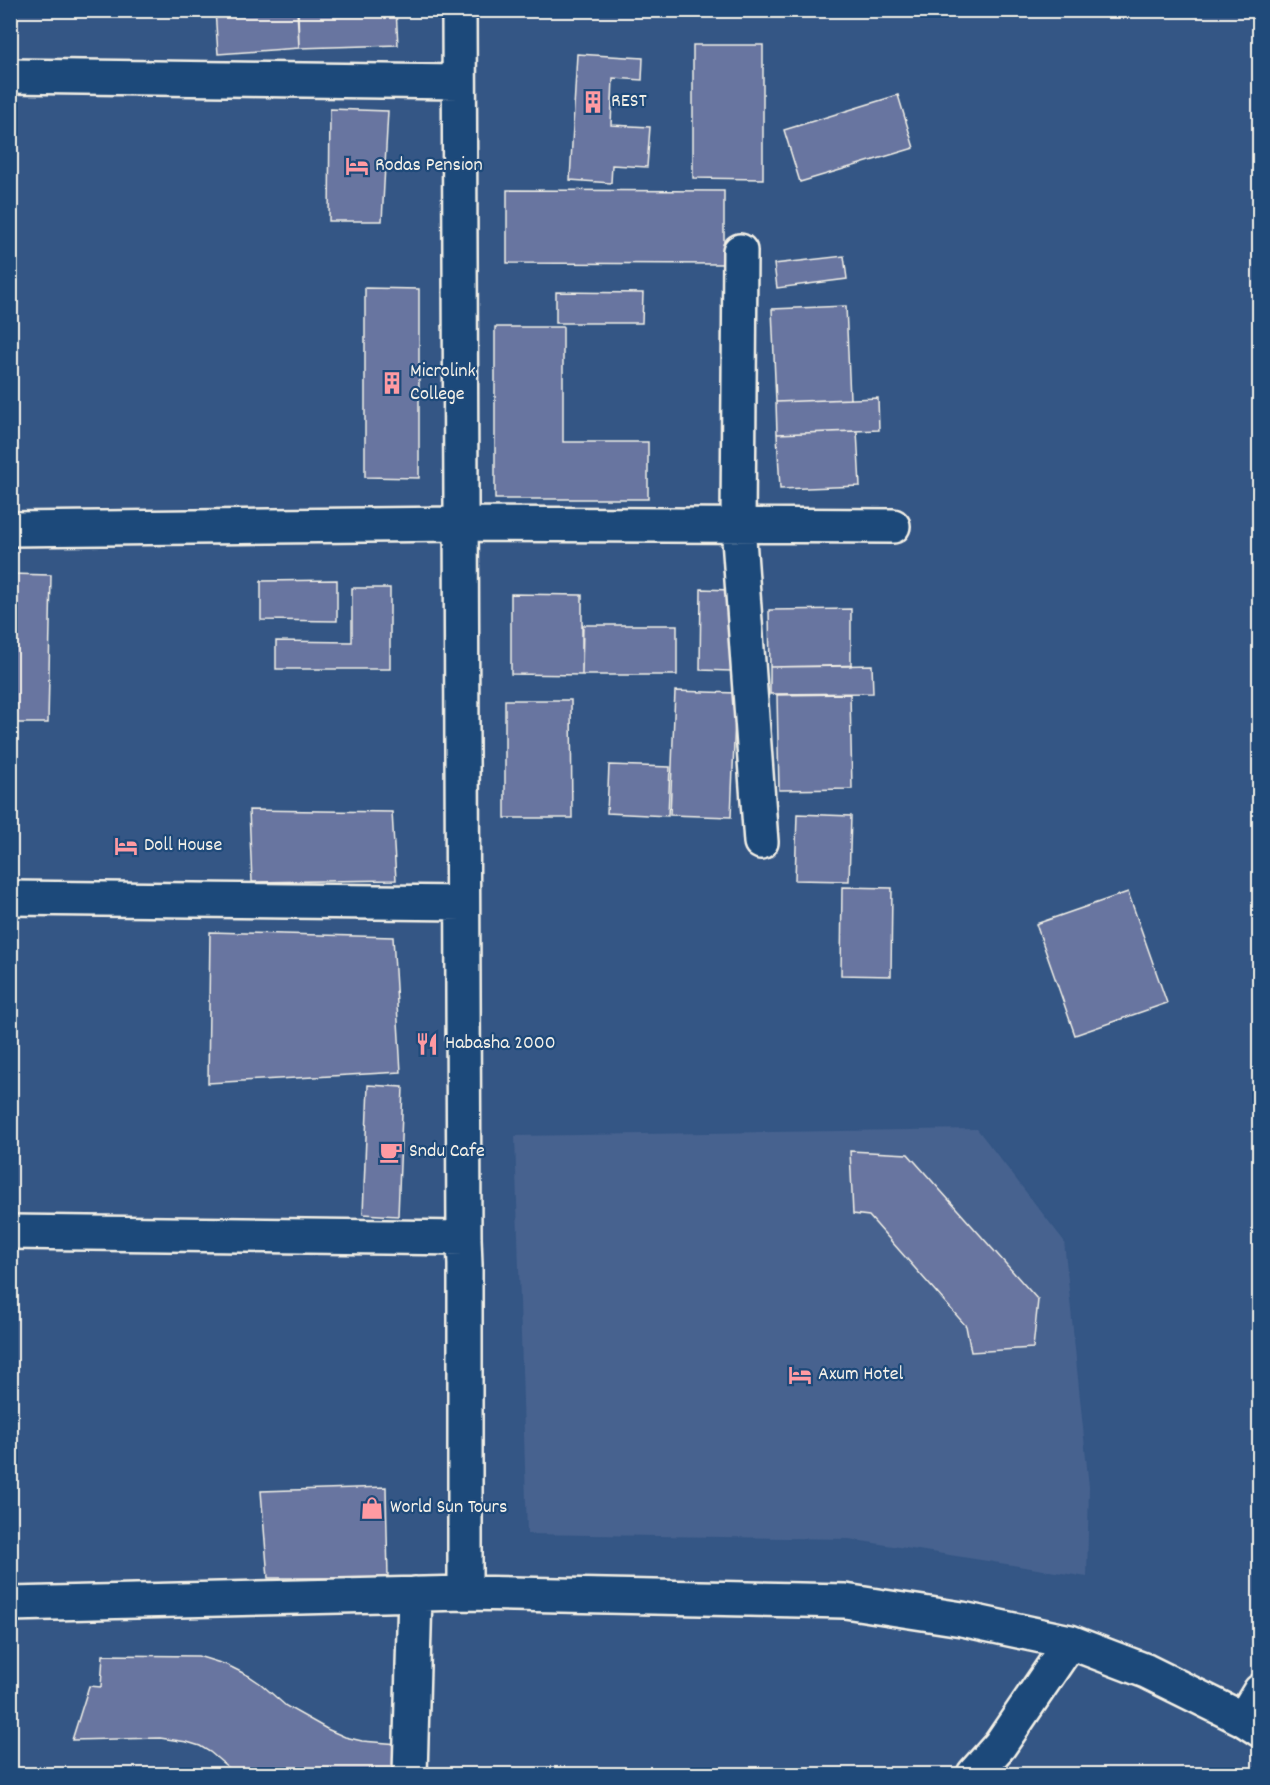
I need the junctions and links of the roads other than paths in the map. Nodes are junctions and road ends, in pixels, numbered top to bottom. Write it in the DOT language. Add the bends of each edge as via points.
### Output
graph roads {
  1 [pos="459,10"];
  2 [pos="10,76"];
  3 [pos="459,82"];
  4 [pos="740,251"];
  5 [pos="461,524"];
  6 [pos="738,525"];
  7 [pos="893,526"];
  8 [pos="10,530"];
  9 [pos="761,842"];
  10 [pos="10,898"];
  11 [pos="462,903"];
  12 [pos="10,1232"];
  13 [pos="464,1238"];
  14 [pos="465,1593"];
  15 [pos="415,1594"];
  16 [pos="10,1604"];
  17 [pos="1070,1642"];
  18 [pos="1260,1691"];
  19 [pos="1251,1725"];
  20 [pos="410,1774"];
  21 [pos="974,1774"];
  1 -- 3 [label="street"];
  2 -- 3 [label="street"];
  3 -- 5 [label="street"];
  4 -- 6 [label="street"];
  5 -- 6 [label="street"];
  5 -- 8 [label="street"];
  5 -- 11 [label="street"];
  6 -- 7 [label="street"];
  6 -- 9 [label="street"];
  10 -- 11 [label="street"];
  11 -- 13 [label="street"];
  12 -- 13 [label="street"];
  13 -- 14 [label="street"];
  14 -- 15 [label="street"];
  14 -- 17 [label="street" via="845,1601 962,1619"];
  15 -- 16 [label="street"];
  15 -- 20 [label="street"];
  17 -- 19 [label="street" via="1146,1671"];
  17 -- 21 [label="street" via="1000,1745"];
  18 -- 19 [label="street"];
}
